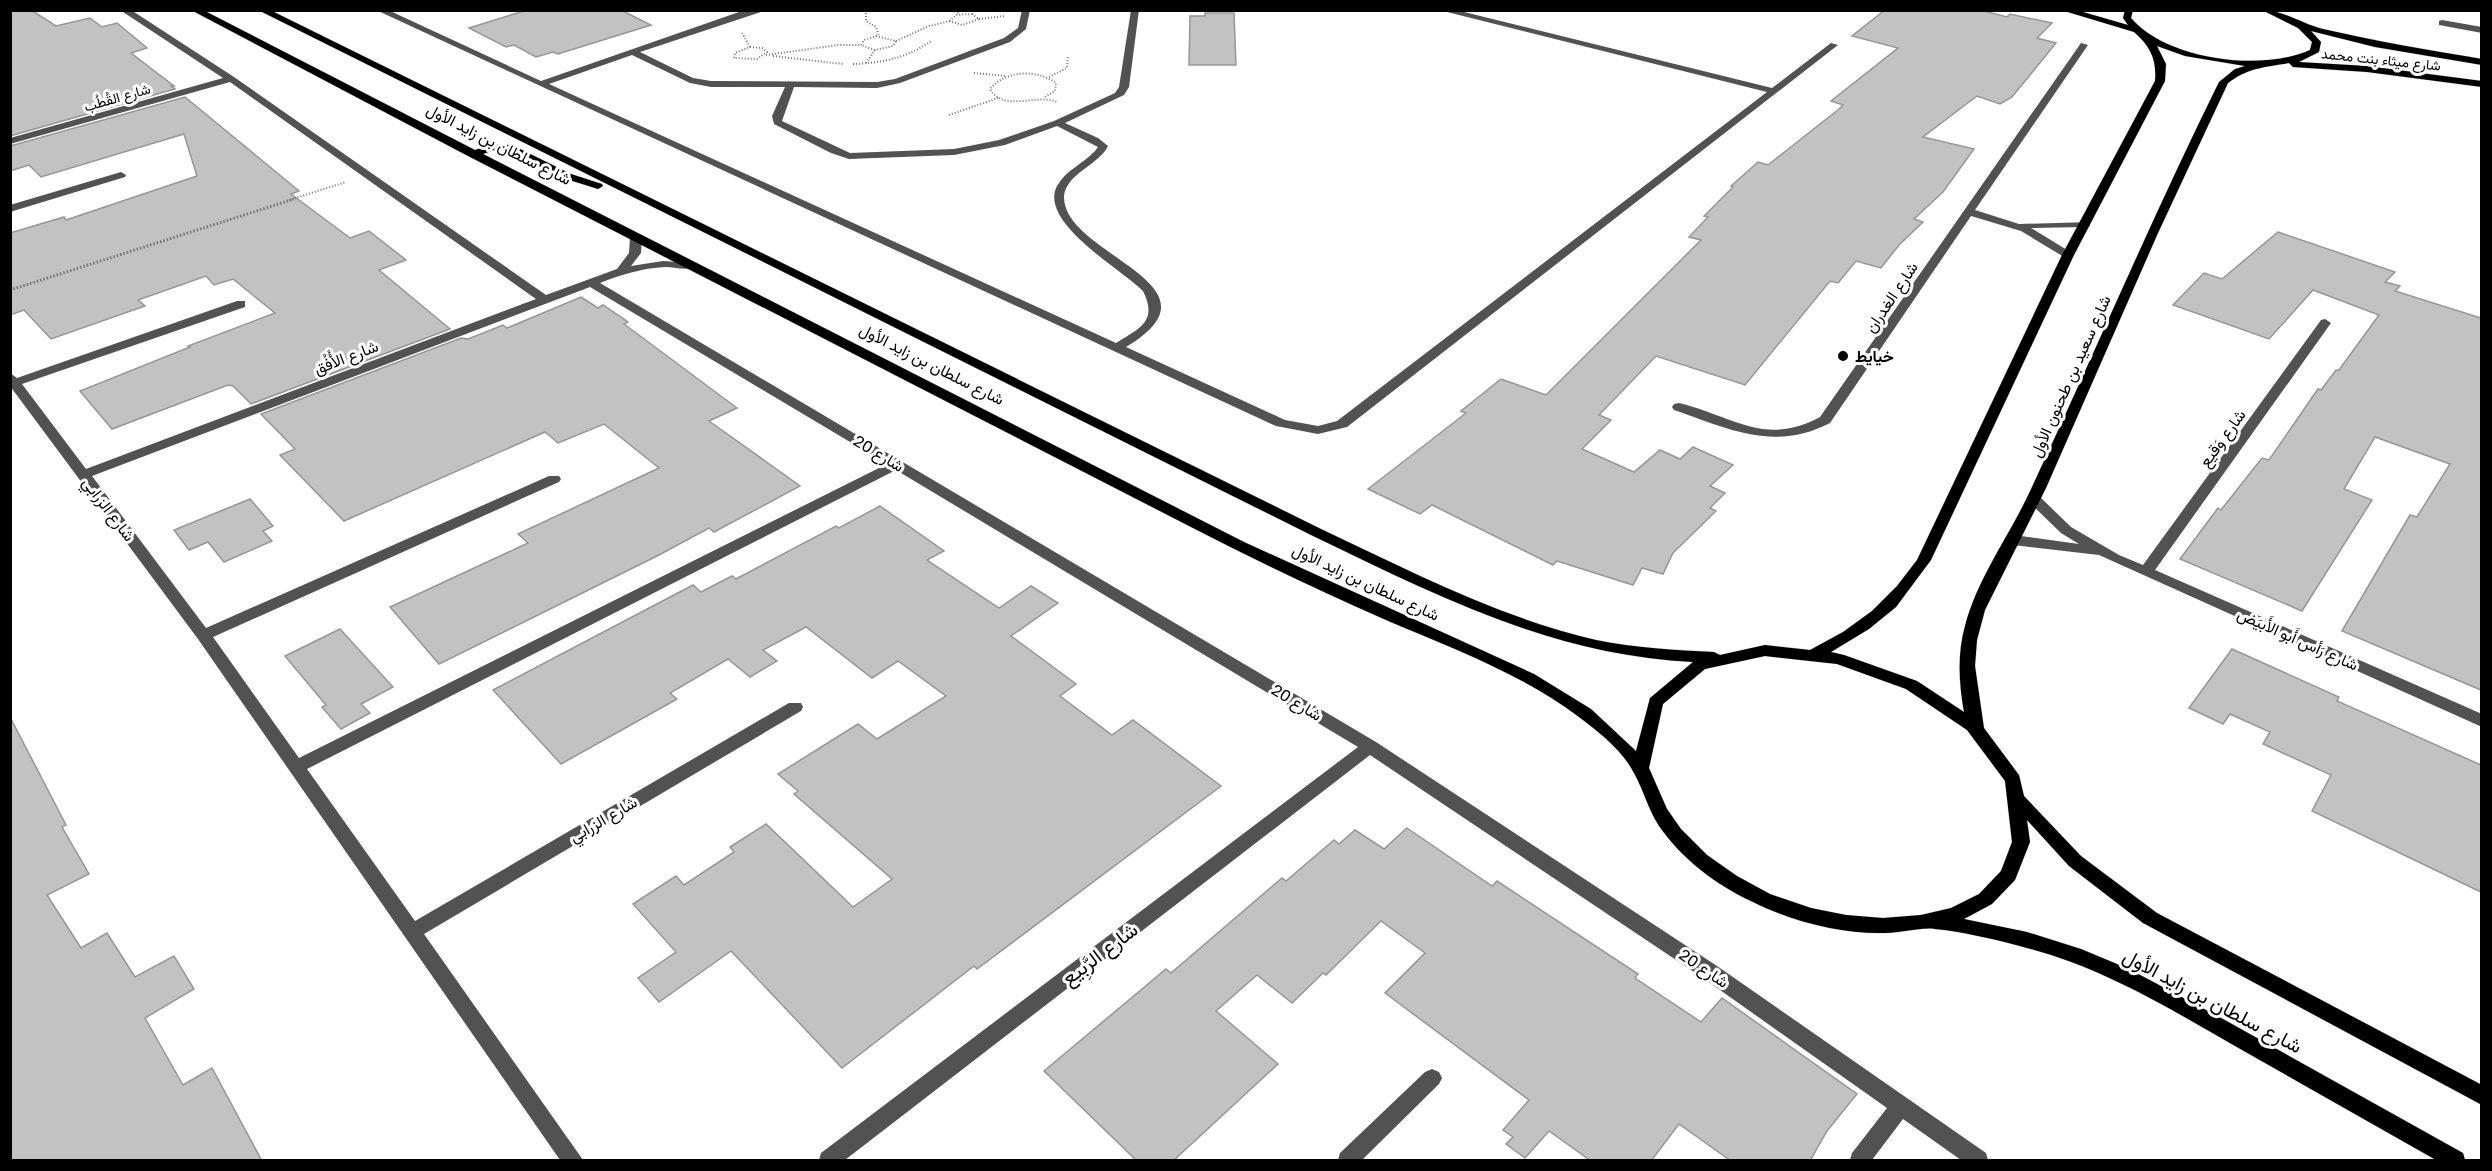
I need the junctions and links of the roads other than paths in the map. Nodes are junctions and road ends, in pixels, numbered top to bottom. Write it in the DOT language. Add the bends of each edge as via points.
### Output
graph roads {
  1 [pos="124,10"];
  2 [pos="195,10"];
  3 [pos="262,10"];
  4 [pos="380,10"];
  5 [pos="764,10"];
  6 [pos="1026,10"];
  7 [pos="1135,10"];
  8 [pos="1443,10"];
  9 [pos="2066,10"];
  10 [pos="2129,10"];
  11 [pos="2266,10"];
  12 [pos="2285,10"];
  13 [pos="737,12"];
  14 [pos="2442,23"];
  15 [pos="2299,24"];
  16 [pos="2137,30"];
  17 [pos="2481,30"];
  18 [pos="2148,38"];
  19 [pos="1834,45"];
  20 [pos="2084,45"];
  21 [pos="634,53"];
  22 [pos="2481,62"];
  23 [pos="2262,63"];
  24 [pos="2278,63"];
  25 [pos="231,80"];
  26 [pos="541,84"];
  27 [pos="2481,84"];
  28 [pos="790,86"];
  29 [pos="1774,91"];
  30 [pos="1057,123"];
  31 [pos="10,141"];
  32 [pos="472,154"];
  33 [pos="121,176"];
  34 [pos="627,192"];
  35 [pos="10,209"];
  36 [pos="1969,212"];
  37 [pos="2011,224"];
  38 [pos="2086,224"];
  39 [pos="636,237"];
  40 [pos="2068,255"];
  41 [pos="691,265"];
  42 [pos="621,271"];
  43 [pos="590,282"];
  44 [pos="545,300"];
  45 [pos="241,303"];
  46 [pos="2325,323"];
  47 [pos="1117,348"];
  48 [pos="12,380"];
  49 [pos="1679,407"];
  50 [pos="898,464"];
  51 [pos="83,475"];
  52 [pos="554,479"];
  53 [pos="2034,499"];
  54 [pos="2013,540"];
  55 [pos="2114,558"];
  56 [pos="2146,572"];
  57 [pos="203,635"];
  58 [pos="1816,653"];
  59 [pos="1723,657"];
  60 [pos="795,707"];
  61 [pos="2481,721"];
  62 [pos="1976,730"];
  63 [pos="1370,746"];
  64 [pos="296,767"];
  65 [pos="1641,767"];
  66 [pos="2019,801"];
  67 [pos="1935,922"];
  68 [pos="412,932"];
  69 [pos="1432,1078"];
  70 [pos="2481,1096"];
  71 [pos="1901,1106"];
  72 [pos="572,1161"];
  73 [pos="828,1161"];
  74 [pos="1348,1161"];
  75 [pos="1860,1161"];
  76 [pos="1978,1161"];
  77 [pos="2455,1161"];
  1 -- 25 [label="street"];
  2 -- 32 [label="main road, شارع سلطان بن زايد الأول"];
  3 -- 34 [label="main road, شارع سلطان بن زايد الأول"];
  4 -- 26 [label="street"];
  5 -- 13 [label="street"];
  6 -- 28 [label="street" via="1022,29 1007,40 897,81"];
  7 -- 30 [label="street" via="1123,91 1114,99"];
  8 -- 29 [label="street"];
  9 -- 16 [label="main road"];
  10 -- 16 [label="main road" via="2127,18"];
  11 -- 15 [label="main road, شارع ميثاء بنت محمد"];
  12 -- 15 [label="main road"];
  13 -- 21 [label="street"];
  14 -- 17 [label="street"];
  15 -- 22 [label="main road, شارع ميثاء بنت محمد" via="2366,42"];
  15 -- 24 [label="main road" via="2314,37 2317,47 2301,59"];
  16 -- 18 [label="main road"];
  18 -- 23 [label="main road" via="2200,56"];
  18 -- 38 [label="main road" via="2161,64 2160,81"];
  19 -- 29 [label="street"];
  20 -- 36 [label="street, شارع الغدران"];
  21 -- 26 [label="street"];
  21 -- 28 [label="street" via="703,83"];
  23 -- 24 [label="main road"];
  23 -- 53 [label="main road, شارع سعيد بن طحنون الأول" via="2238,71 2224,82 2151,232"];
  24 -- 27 [label="main road, شارع ميثاء بنت محمد" via="2367,69"];
  25 -- 31 [label="street, شارع القُطُب"];
  25 -- 44 [label="street"];
  26 -- 47 [label="street"];
  28 -- 30 [label="street" via="777,116 780,125 849,156 979,149"];
  29 -- 47 [label="street" via="1342,424 1318,430 1292,427"];
  30 -- 47 [label="street" via="1103,146 1062,187 1059,197 1063,214 1155,299 1153,320 1140,334"];
  32 -- 34 [label="main road" via="508,147 567,176"];
  32 -- 39 [label="main road, شارع سلطان بن زايد الأول"];
  33 -- 35 [label="street"];
  34 -- 59 [label="main road, شارع سلطان بن زايد الأول" via="1316,532 1472,602 1594,645"];
  36 -- 37 [label="street"];
  36 -- 49 [label="street, شارع الغدران" via="1836,406 1816,426 1796,435 1767,435"];
  37 -- 38 [label="street"];
  37 -- 40 [label="street" via="2038,235"];
  38 -- 40 [label="main road"];
  39 -- 41 [label="main road, شارع سلطان بن زايد الأول"];
  39 -- 42 [label="street" via="635,253"];
  40 -- 58 [label="main road" via="1913,578 1864,627"];
  41 -- 42 [label="street, شارع الأُفُق"];
  41 -- 65 [label="main road, شارع سلطان بن زايد الأول" via="1281,566 1526,677 1576,708"];
  42 -- 43 [label="street, شارع الأُفُق"];
  43 -- 44 [label="street, شارع الأُفُق"];
  43 -- 50 [label="street, شارع 20"];
  44 -- 51 [label="street, شارع الأُفُق"];
  45 -- 48 [label="street, شارع الزرابي"];
  46 -- 56 [label="street, شارع وَقيع"];
  48 -- 51 [label="street, شارع الزرابي"];
  50 -- 63 [label="street, شارع 20"];
  50 -- 64 [label="street"];
  51 -- 57 [label="street, شارع الزرابي"];
  52 -- 57 [label="street"];
  53 -- 54 [label="main road, شارع سعيد بن طحنون الأول"];
  53 -- 55 [label="street, شارع رَأس أَبو الأَبيَض" via="2066,530"];
  54 -- 55 [label="street, شارع رَأس أَبو الأَبيَض" via="2063,545"];
  54 -- 62 [label="main road, شارع سعيد بن طحنون الأول" via="1972,626 1967,675"];
  55 -- 56 [label="street, شارع رَأس أَبو الأَبيَض"];
  56 -- 61 [label="street, شارع رَأس أَبو الأَبيَض"];
  57 -- 64 [label="street, شارع الزرابي"];
  58 -- 59 [label="main road" via="1783,650"];
  58 -- 62 [label="main road" via="1851,660 1911,684"];
  59 -- 65 [label="main road" via="1682,676 1657,698 1640,741"];
  60 -- 68 [label="street, شارع الزرابي"];
  62 -- 66 [label="main road" via="2010,776"];
  63 -- 71 [label="street, شارع 20" via="1710,972"];
  63 -- 73 [label="street, شارع الرَّبِيع"];
  64 -- 68 [label="street, شارع الزرابي"];
  65 -- 67 [label="main road" via="1649,793 1685,845 1745,890 1820,919 1860,926"];
  66 -- 67 [label="main road" via="2023,832 2016,861 1998,888 1971,908"];
  66 -- 70 [label="main road" via="2075,861 2150,918"];
  67 -- 77 [label="main road, شارع سلطان بن زايد الأول" via="2027,940 2122,975"];
  68 -- 72 [label="street, شارع الزرابي"];
  69 -- 74 [label="street"];
  71 -- 75 [label="street"];
  71 -- 76 [label="street, شارع 20"];
}
